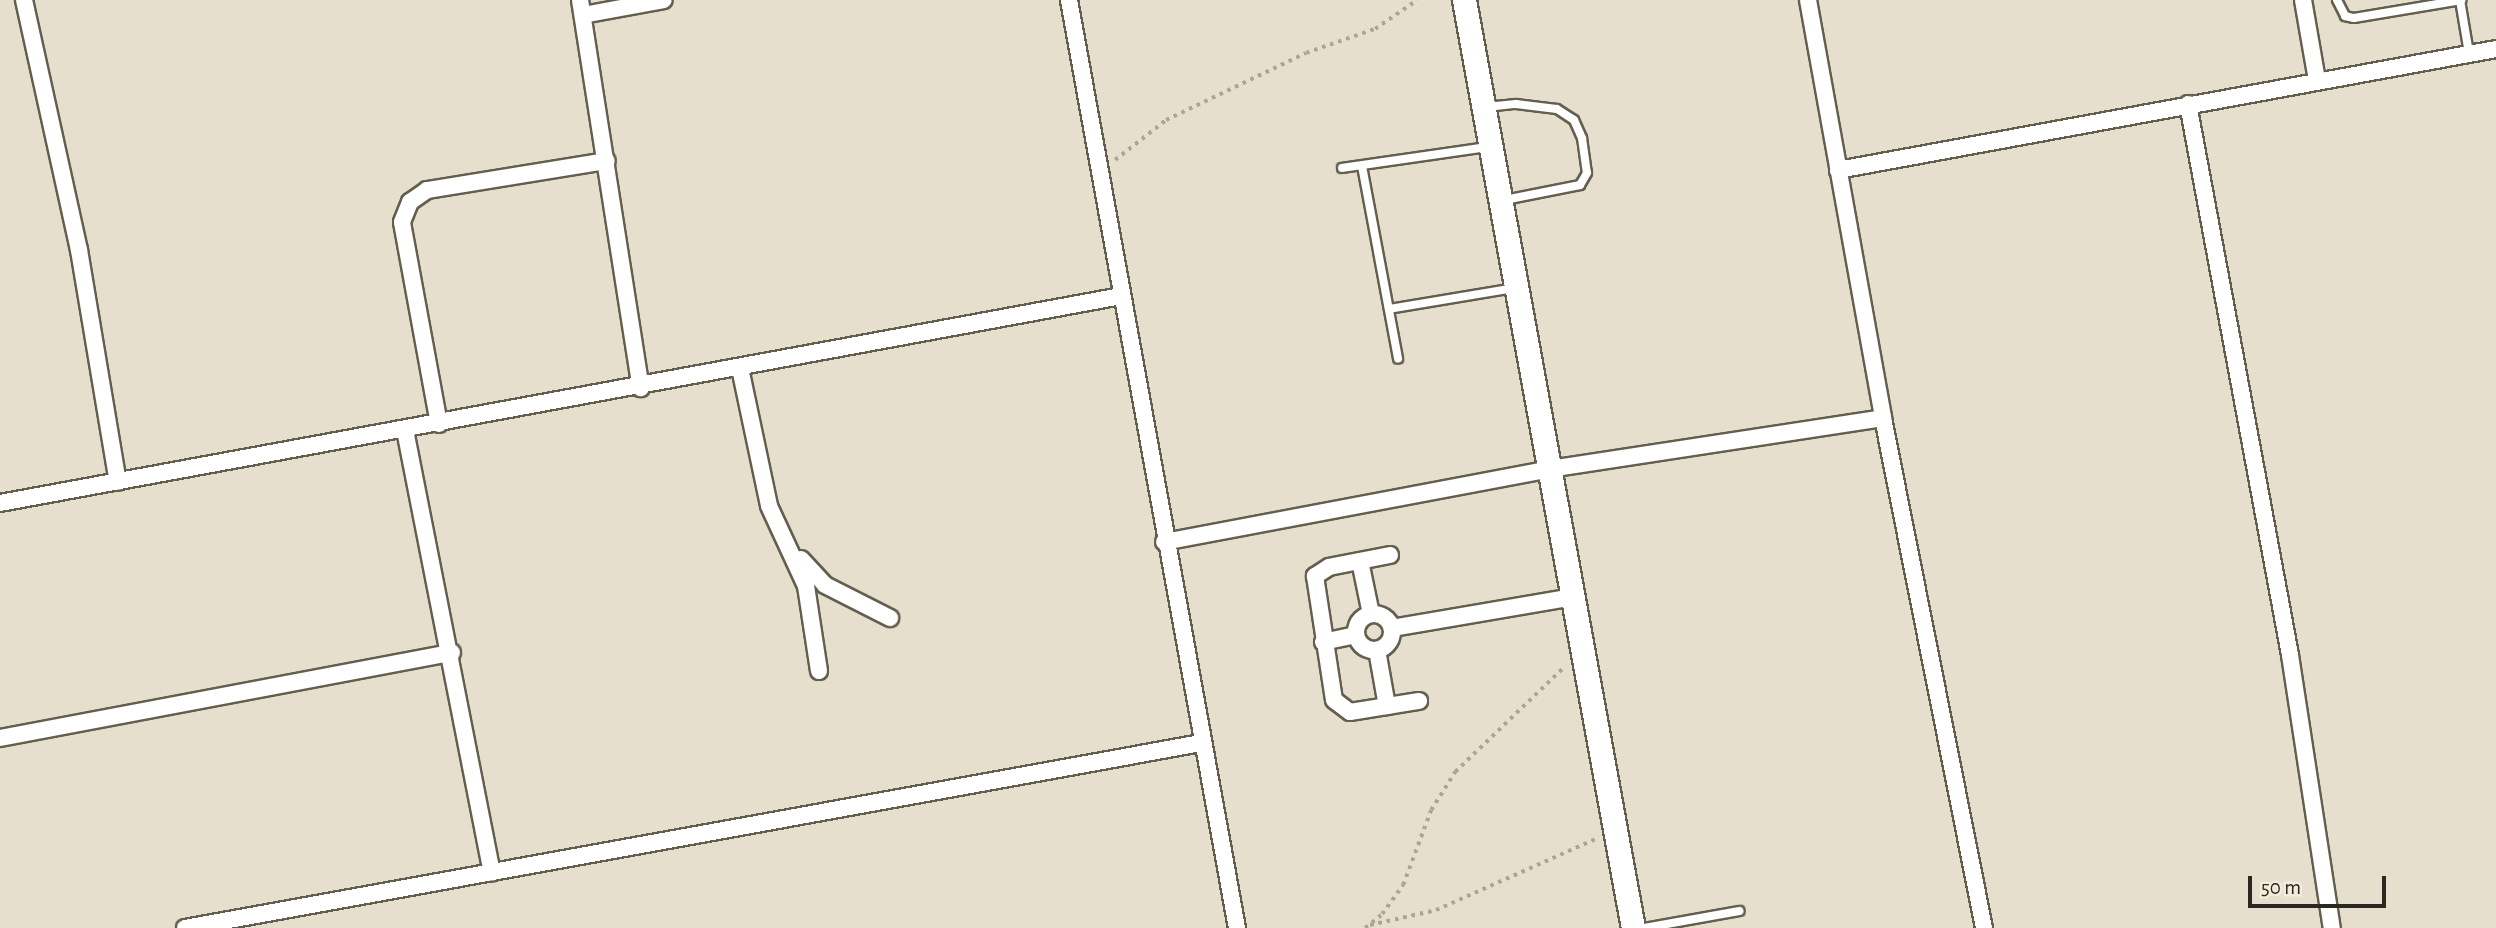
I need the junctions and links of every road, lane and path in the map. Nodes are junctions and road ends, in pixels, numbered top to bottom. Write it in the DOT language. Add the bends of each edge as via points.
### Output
graph roads {
  1 [pos="24,0"];
  2 [pos="664,0"];
  3 [pos="1069,0"];
  4 [pos="1417,0"];
  5 [pos="1464,0"];
  6 [pos="1808,0"];
  7 [pos="2303,0"];
  8 [pos="2337,0"];
  9 [pos="2460,0"];
  10 [pos="2431,3"];
  11 [pos="581,7"];
  12 [pos="2496,49"];
  13 [pos="2469,53"];
  14 [pos="2317,80"];
  15 [pos="2188,104"];
  16 [pos="1484,107"];
  17 [pos="1491,147"];
  18 [pos="607,161"];
  19 [pos="1362,166"];
  20 [pos="1342,168"];
  21 [pos="1838,170"];
  22 [pos="1100,179"];
  23 [pos="1501,201"];
  24 [pos="1517,287"];
  25 [pos="1121,296"];
  26 [pos="1389,309"];
  27 [pos="1398,359"];
  28 [pos="740,368"];
  29 [pos="641,388"];
  30 [pos="1883,418"];
  31 [pos="439,424"];
  32 [pos="405,430"];
  33 [pos="1550,469"];
  34 [pos="118,482"];
  35 [pos="0,503"];
  36 [pos="786,541"];
  37 [pos="1164,542"];
  38 [pos="1390,555"];
  39 [pos="1360,561"];
  40 [pos="1573,597"];
  41 [pos="1371,614"];
  42 [pos="890,618"];
  43 [pos="1392,628"];
  44 [pos="1356,635"];
  45 [pos="1323,642"];
  46 [pos="1582,646"];
  47 [pos="1377,650"];
  48 [pos="452,653"];
  49 [pos="819,671"];
  50 [pos="1419,701"];
  51 [pos="1387,706"];
  52 [pos="0,738"];
  53 [pos="1201,743"];
  54 [pos="1616,830"];
  55 [pos="492,873"];
  56 [pos="1739,911"];
  57 [pos="1367,927"];
  58 [pos="185,928"];
  59 [pos="1237,928"];
  60 [pos="1633,928"];
  61 [pos="1644,928"];
  62 [pos="1984,928"];
  63 [pos="2332,928"];
  1 -- 34 [label="street" via="79,250"];
  2 -- 11 [label="street"];
  3 -- 22 [label="street"];
  4 -- 22 [label="path" via="1375,29 1306,53 1166,120 1123,152"];
  5 -- 16 [label="street"];
  6 -- 21 [label="street"];
  7 -- 14 [label="street"];
  8 -- 10 [label="lane" via="2345,16 2354,18"];
  9 -- 10 [label="lane"];
  9 -- 13 [label="lane"];
  11 -- 18 [label="street"];
  12 -- 13 [label="street"];
  13 -- 14 [label="street"];
  14 -- 15 [label="street"];
  15 -- 21 [label="street"];
  15 -- 63 [label="street" via="2290,654"];
  16 -- 17 [label="street"];
  16 -- 23 [label="lane" via="1516,104 1557,109 1574,120 1582,138 1587,173 1580,185"];
  17 -- 19 [label="lane"];
  17 -- 23 [label="street"];
  18 -- 29 [label="street"];
  18 -- 31 [label="street" via="426,190 410,202 402,222"];
  19 -- 20 [label="lane"];
  19 -- 26 [label="lane"];
  21 -- 30 [label="street"];
  22 -- 25 [label="street"];
  23 -- 24 [label="street"];
  24 -- 26 [label="lane"];
  24 -- 33 [label="street"];
  25 -- 28 [label="street"];
  25 -- 37 [label="street"];
  26 -- 27 [label="lane"];
  28 -- 29 [label="street"];
  28 -- 36 [label="street" via="767,497"];
  29 -- 31 [label="street"];
  30 -- 33 [label="street"];
  30 -- 62 [label="street"];
  31 -- 32 [label="street"];
  32 -- 34 [label="street"];
  32 -- 48 [label="street"];
  33 -- 37 [label="street"];
  33 -- 40 [label="street"];
  34 -- 35 [label="street"];
  36 -- 42 [label="street" via="825,585"];
  36 -- 49 [label="street" via="806,586"];
  37 -- 53 [label="street"];
  38 -- 39 [label="street"];
  39 -- 41 [label="street"];
  39 -- 45 [label="street" via="1323,569 1315,576"];
  40 -- 43 [label="street"];
  40 -- 46 [label="street"];
  41 -- 43 [label="street" via="1382,615"];
  41 -- 44 [label="street" via="1360,619"];
  43 -- 47 [label="street" via="1390,640"];
  44 -- 45 [label="street"];
  44 -- 47 [label="street" via="1362,645"];
  45 -- 51 [label="street" via="1336,705 1350,712"];
  46 -- 54 [label="street"];
  46 -- 57 [label="path" via="1536,697 1455,772 1431,810 1403,885"];
  47 -- 51 [label="street"];
  48 -- 52 [label="street"];
  48 -- 55 [label="street"];
  50 -- 51 [label="street"];
  53 -- 55 [label="street"];
  53 -- 59 [label="street"];
  54 -- 57 [label="path" via="1436,910"];
  54 -- 60 [label="street"];
  55 -- 58 [label="street"];
  56 -- 61 [label="lane"];
}
